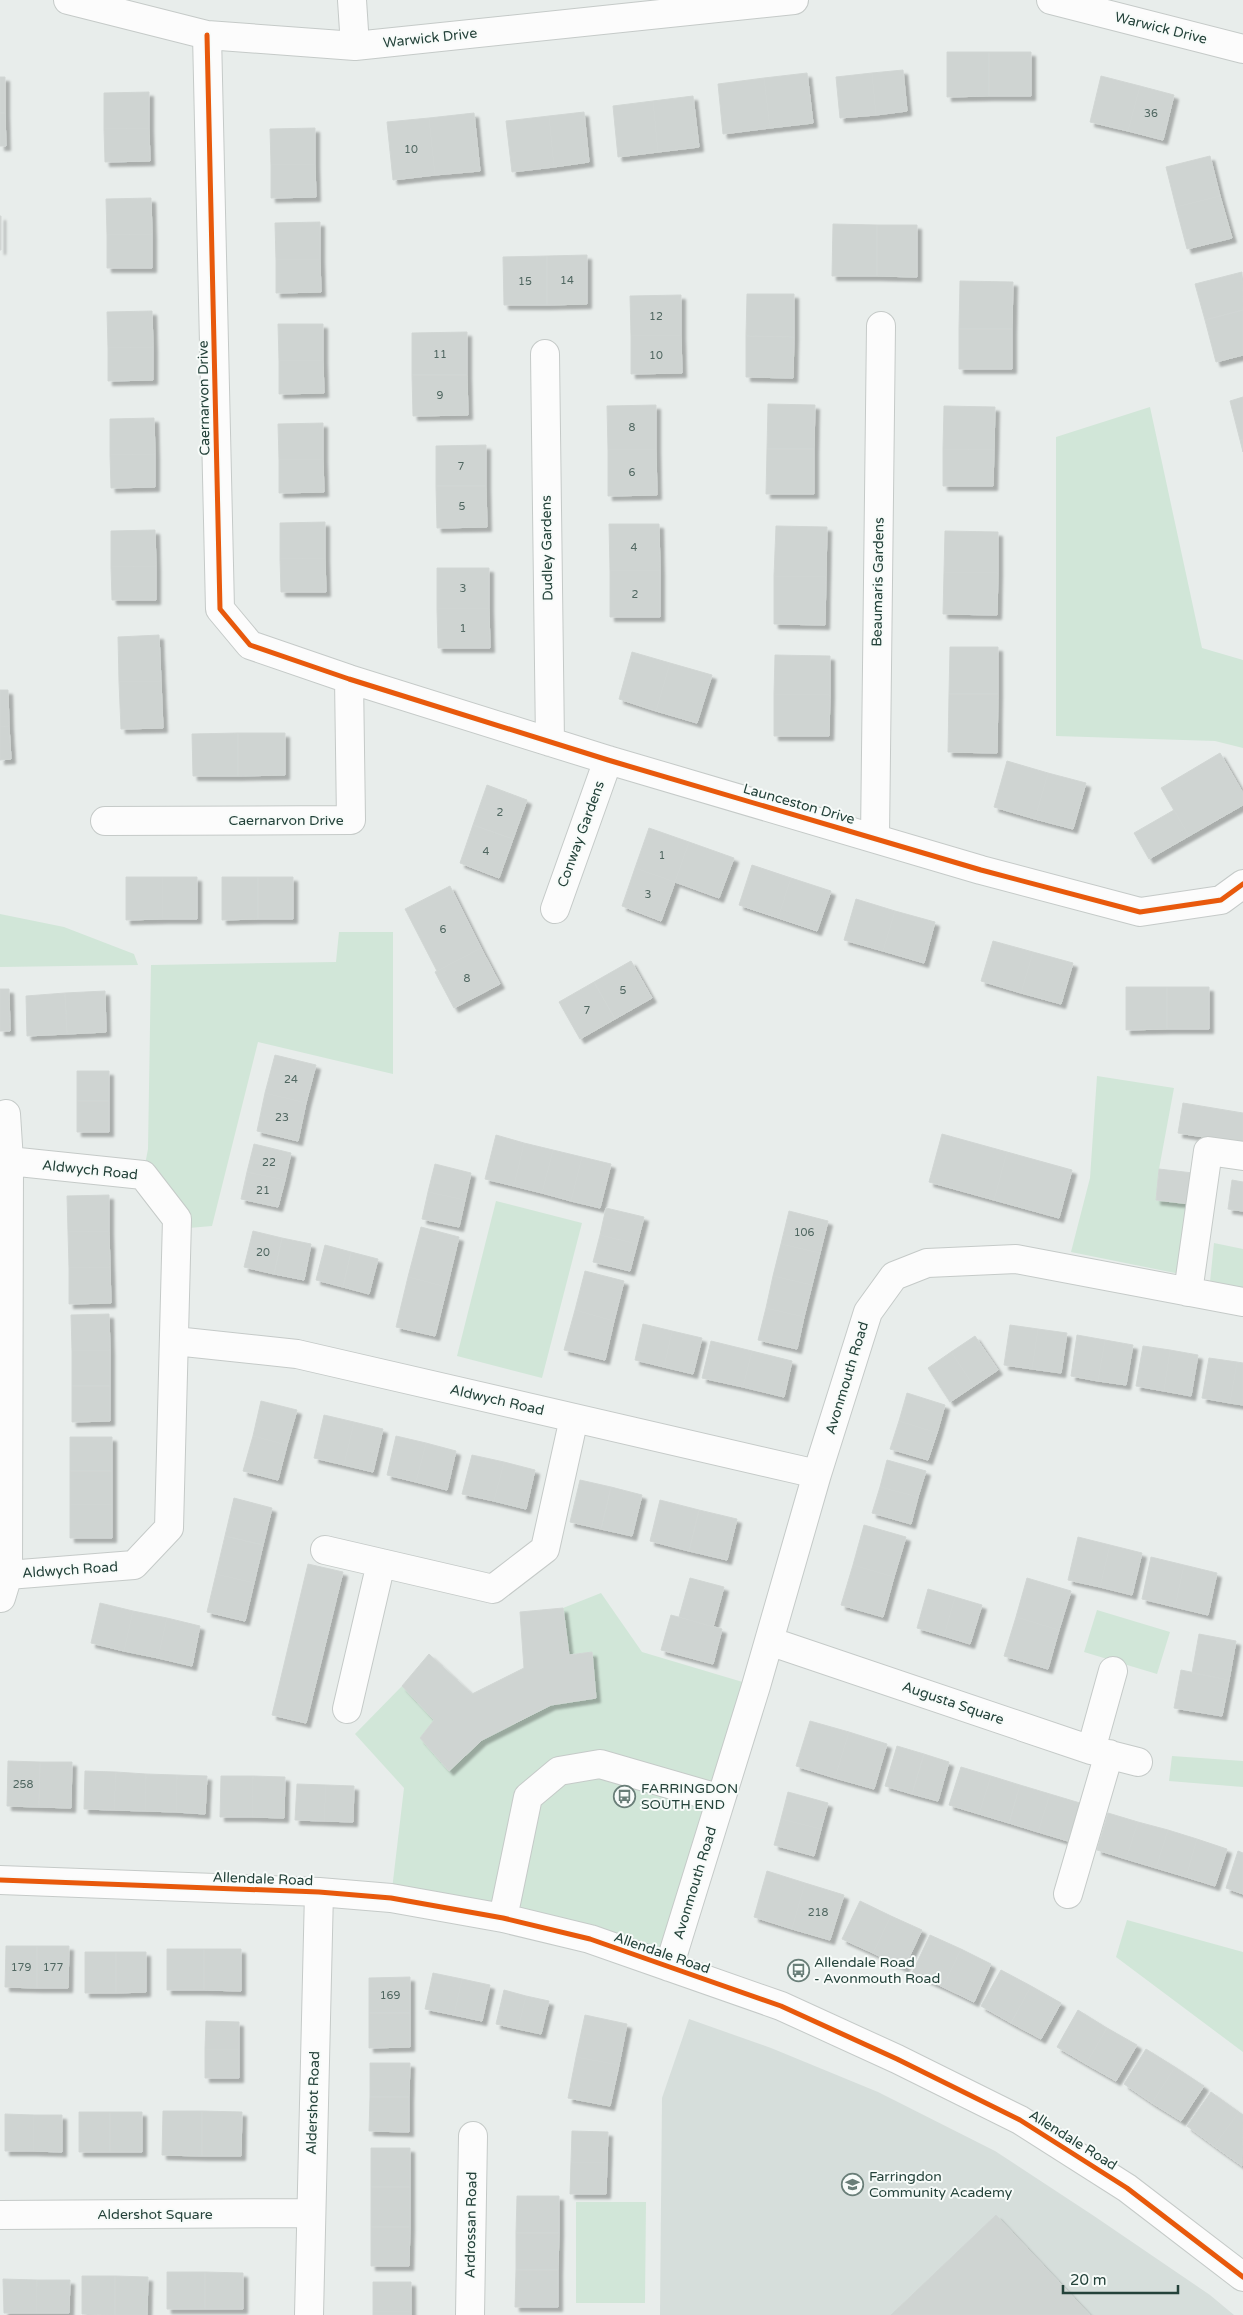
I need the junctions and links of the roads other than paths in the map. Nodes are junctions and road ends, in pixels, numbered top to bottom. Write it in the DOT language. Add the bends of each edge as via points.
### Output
graph roads {
  1 [pos="68,0"];
  2 [pos="352,0"];
  3 [pos="794,0"];
  4 [pos="1053,0"];
  5 [pos="207,34"];
  6 [pos="355,46"];
  7 [pos="1243,49"];
  8 [pos="881,326"];
  9 [pos="545,354"];
  10 [pos="349,679"];
  11 [pos="550,742"];
  12 [pos="608,760"];
  13 [pos="105,821"];
  14 [pos="875,838"];
  15 [pos="1243,884"];
  16 [pos="555,908"];
  17 [pos="6,1114"];
  18 [pos="1243,1156"];
  19 [pos="9,1161"];
  20 [pos="1188,1292"];
  21 [pos="1243,1302"];
  22 [pos="175,1341"];
  23 [pos="574,1418"];
  24 [pos="817,1474"];
  25 [pos="325,1550"];
  26 [pos="381,1563"];
  27 [pos="4,1586"];
  28 [pos="769,1641"];
  29 [pos="1113,1671"];
  30 [pos="347,1709"];
  31 [pos="1100,1752"];
  32 [pos="1138,1762"];
  33 [pos="721,1799"];
  34 [pos="0,1880"];
  35 [pos="318,1892"];
  36 [pos="1068,1894"];
  37 [pos="503,1918"];
  38 [pos="669,1967"];
  39 [pos="473,2136"];
  40 [pos="310,2213"];
  41 [pos="0,2215"];
  42 [pos="1243,2277"];
  43 [pos="309,2315"];
  44 [pos="470,2315"];
  1 -- 5 [label="street, Warwick Drive"];
  2 -- 6 [label="street"];
  3 -- 6 [label="street, Warwick Drive"];
  4 -- 7 [label="street, Warwick Drive"];
  5 -- 6 [label="street, Warwick Drive"];
  5 -- 10 [label="street, Caernarvon Drive" via="220,609 250,644"];
  8 -- 14 [label="street, Beaumaris Gardens"];
  9 -- 11 [label="street, Dudley Gardens"];
  10 -- 11 [label="street, Launceston Drive"];
  10 -- 13 [label="street, Caernarvon Drive" via="351,820"];
  11 -- 12 [label="street, Launceston Drive"];
  12 -- 14 [label="street, Launceston Drive"];
  12 -- 16 [label="street, Conway Gardens"];
  14 -- 15 [label="street, Launceston Drive" via="1140,912 1220,900"];
  17 -- 19 [label="street"];
  18 -- 20 [label="street" via="1208,1151"];
  19 -- 22 [label="street, Aldwych Road" via="143,1175 177,1219"];
  19 -- 27 [label="street"];
  20 -- 21 [label="street, Avonmouth Road"];
  20 -- 24 [label="street, Avonmouth Road" via="1016,1259 927,1263 894,1276 868,1312"];
  22 -- 23 [label="street, Aldwych Road" via="297,1354"];
  22 -- 27 [label="street, Aldwych Road" via="169,1528 134,1565"];
  23 -- 24 [label="street, Aldwych Road"];
  23 -- 26 [label="street" via="545,1549 493,1589"];
  24 -- 28 [label="street, Avonmouth Road"];
  25 -- 26 [label="street"];
  26 -- 30 [label="street"];
  28 -- 31 [label="street, Augusta Square"];
  28 -- 33 [label="street, Avonmouth Road"];
  29 -- 31 [label="street"];
  31 -- 32 [label="street, Augusta Square"];
  31 -- 36 [label="street"];
  33 -- 37 [label="street" via="600,1764 559,1771 528,1797"];
  33 -- 38 [label="street, Avonmouth Road"];
  34 -- 35 [label="street, Allendale Road"];
  35 -- 37 [label="street, Allendale Road" via="391,1898"];
  35 -- 40 [label="street, Aldershot Road"];
  37 -- 38 [label="street, Allendale Road" via="590,1939"];
  38 -- 42 [label="street, Allendale Road" via="781,2006 1020,2120 1127,2188"];
  39 -- 44 [label="street, Ardrossan Road"];
  40 -- 41 [label="street, Aldershot Square"];
  40 -- 43 [label="street, Aldershot Road"];
}
